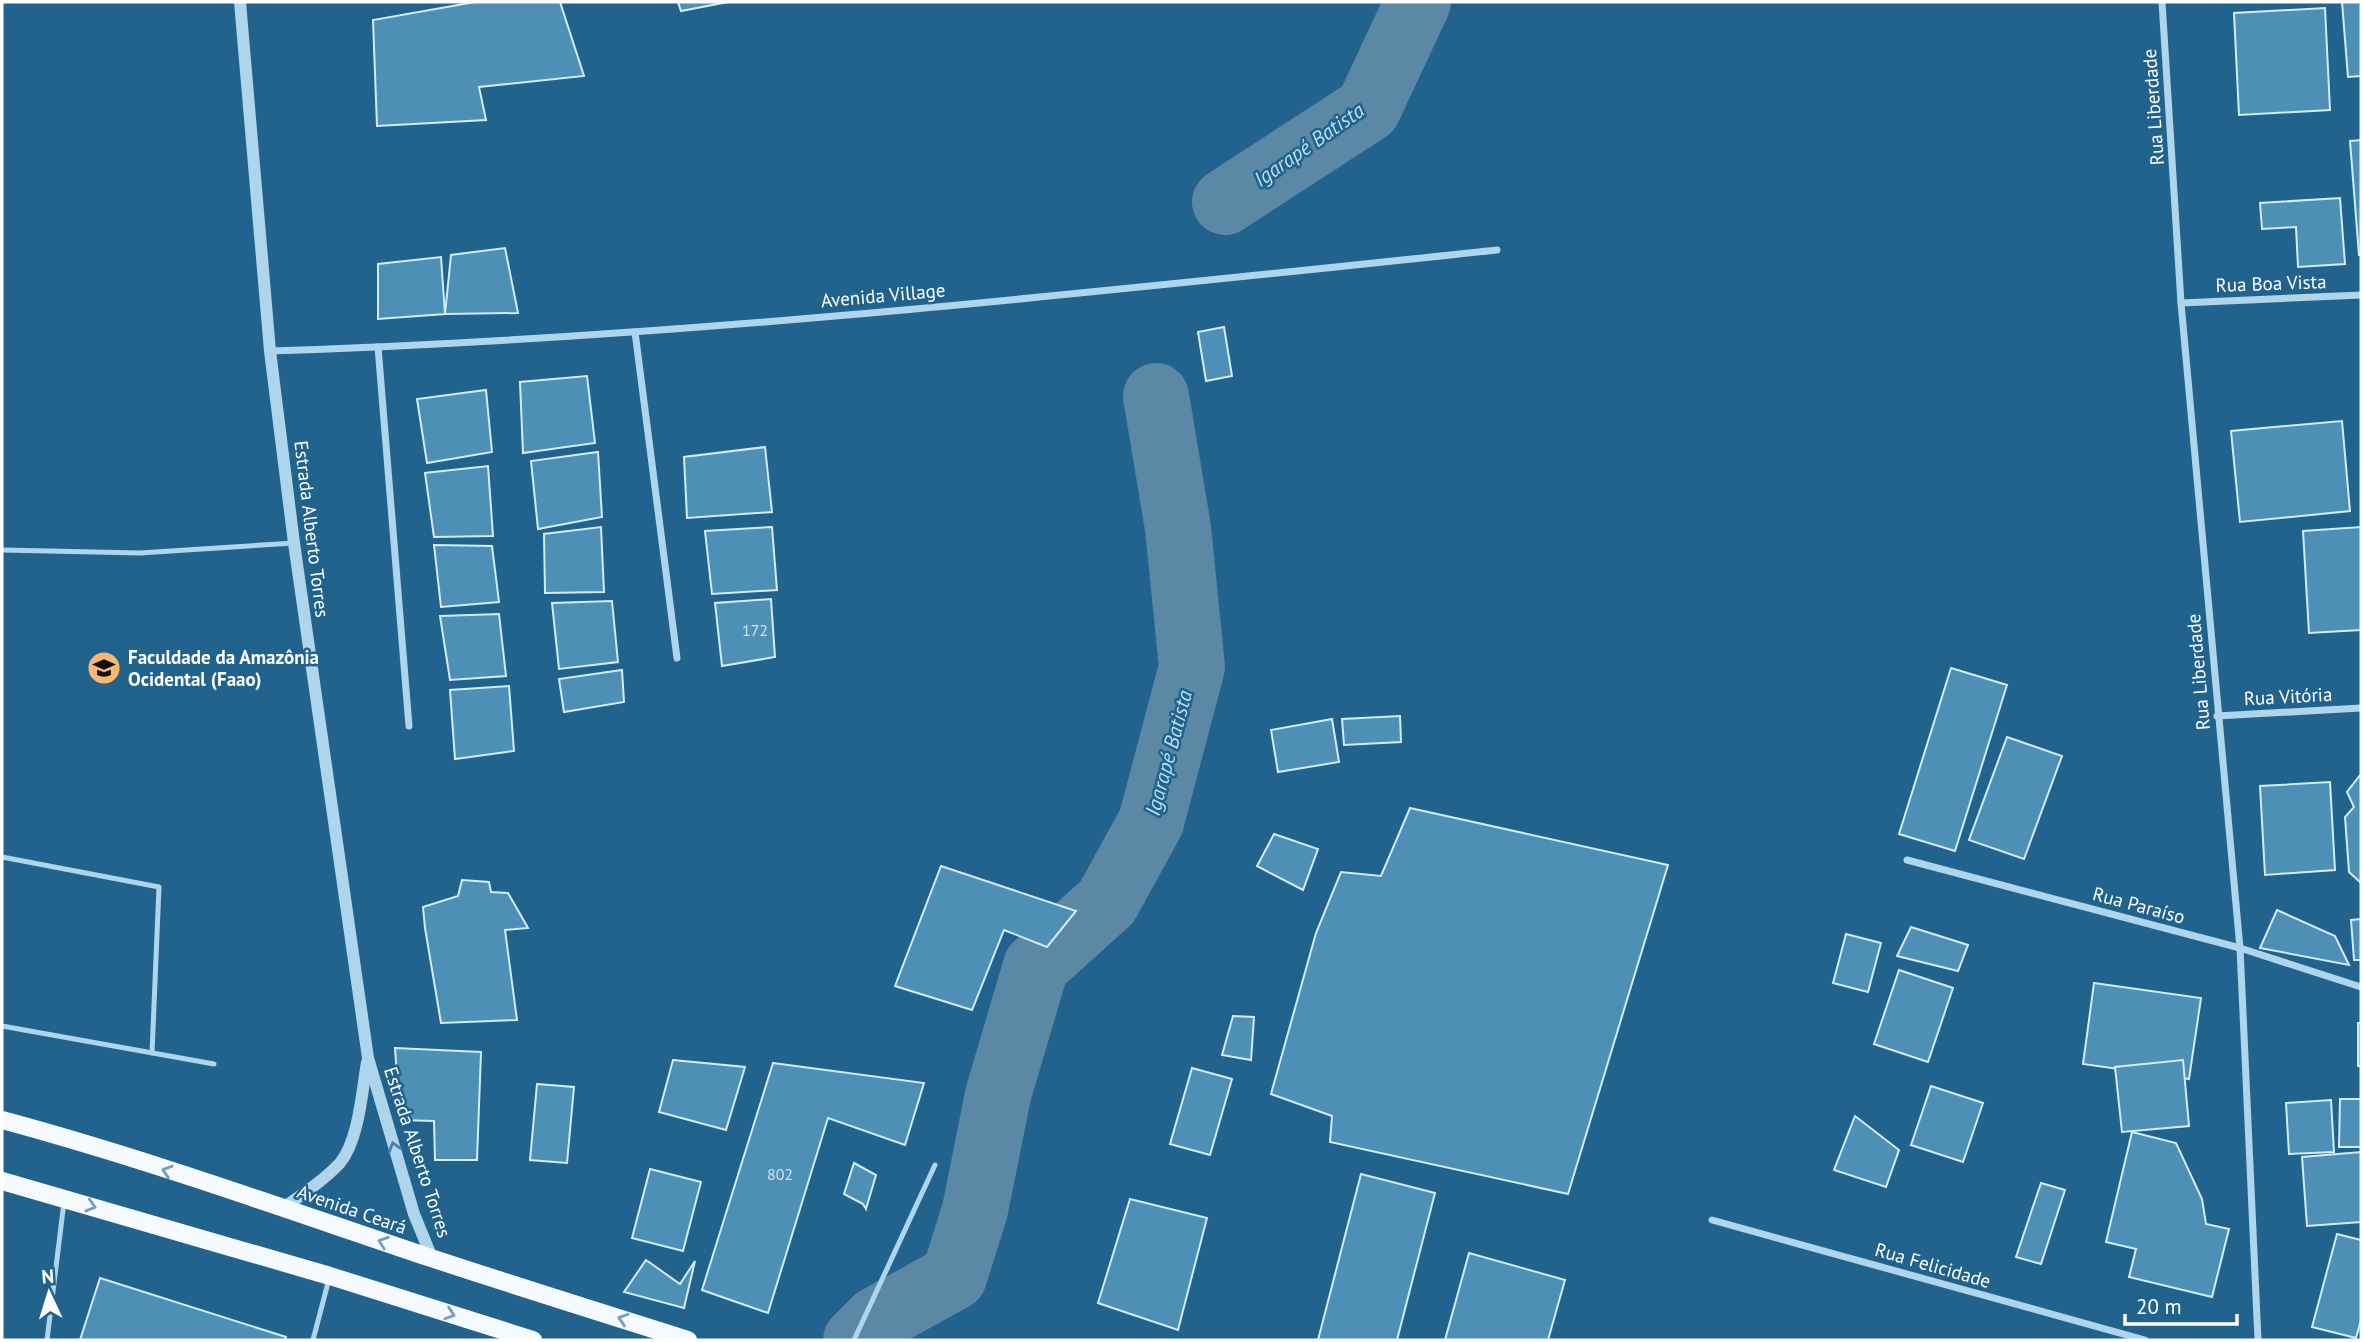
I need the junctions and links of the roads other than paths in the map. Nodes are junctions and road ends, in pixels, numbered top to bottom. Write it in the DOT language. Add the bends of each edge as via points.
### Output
graph roads {
  1 [pos="240,2"];
  2 [pos="2162,2"];
  3 [pos="1497,250"];
  4 [pos="2361,295"];
  5 [pos="2181,303"];
  6 [pos="635,332"];
  7 [pos="378,347"];
  8 [pos="270,351"];
  9 [pos="294,543"];
  10 [pos="2,550"];
  11 [pos="677,658"];
  12 [pos="2361,708"];
  13 [pos="2217,716"];
  14 [pos="409,726"];
  15 [pos="2,857"];
  16 [pos="1907,860"];
  17 [pos="2240,948"];
  18 [pos="2361,987"];
  19 [pos="2,1026"];
  20 [pos="152,1053"];
  21 [pos="368,1058"];
  22 [pos="214,1064"];
  23 [pos="2,1120"];
  24 [pos="934,1165"];
  25 [pos="2,1181"];
  26 [pos="65,1199"];
  27 [pos="284,1208"];
  28 [pos="1712,1220"];
  29 [pos="432,1258"];
  30 [pos="330,1276"];
  31 [pos="47,1340"];
  32 [pos="313,1340"];
  33 [pos="533,1340"];
  34 [pos="688,1340"];
  35 [pos="854,1340"];
  36 [pos="2145,1340"];
  37 [pos="2258,1340"];
  1 -- 8 [label="street, Estrada Alberto Torres"];
  2 -- 5 [label="street, Rua Liberdade"];
  3 -- 6 [label="street, Avenida Village" via="1117,290"];
  4 -- 5 [label="street, Rua Boa Vista"];
  5 -- 13 [label="street, Rua Liberdade"];
  6 -- 7 [label="street, Avenida Village"];
  6 -- 11 [label="street"];
  7 -- 8 [label="street, Avenida Village"];
  7 -- 14 [label="street"];
  8 -- 9 [label="street, Estrada Alberto Torres"];
  9 -- 10 [label="lane" via="140,554"];
  9 -- 21 [label="street, Estrada Alberto Torres"];
  12 -- 13 [label="street, Rua Vitória"];
  13 -- 17 [label="street, Rua Liberdade"];
  15 -- 20 [label="lane" via="159,887"];
  16 -- 17 [label="street, Rua Paraíso"];
  17 -- 18 [label="street, Rua Paraíso"];
  17 -- 37 [label="street, Rua Liberdade"];
  19 -- 20 [label="lane"];
  20 -- 22 [label="lane"];
  21 -- 27 [label="street, Estrada Alberto Torres" via="355,1132 342,1161"];
  29 -- 21 [label="street, Estrada Alberto Torres, one-way" via="414,1214"];
  27 -- 23 [label="main road, Avenida Ceará, one-way"];
  24 -- 35 [label="lane"];
  25 -- 26 [label="main road"];
  26 -- 30 [label="main road, one-way"];
  26 -- 31 [label="lane"];
  29 -- 27 [label="main road, Avenida Ceará, one-way"];
  28 -- 36 [label="street, Rua Felicidade"];
  34 -- 29 [label="main road, Avenida Ceará, one-way"];
  30 -- 32 [label="lane"];
  30 -- 33 [label="main road, one-way"];
}
